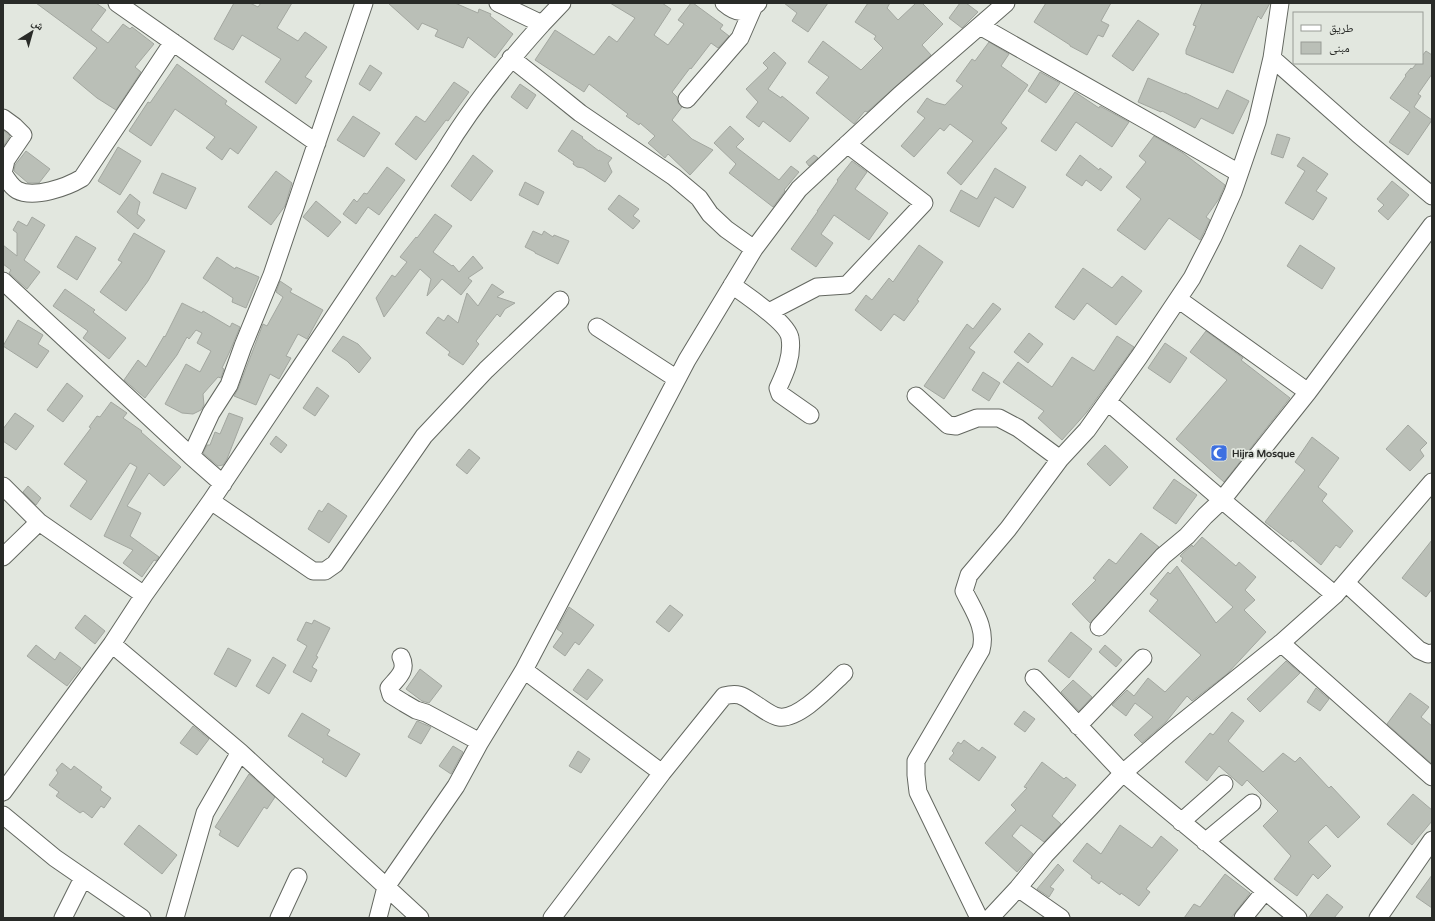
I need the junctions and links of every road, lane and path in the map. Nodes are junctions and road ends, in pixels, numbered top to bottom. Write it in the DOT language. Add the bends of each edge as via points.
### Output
graph roads {
  1 [pos="117,3"];
  2 [pos="364,3"];
  3 [pos="498,3"];
  4 [pos="562,3"];
  5 [pos="724,3"];
  6 [pos="1006,3"];
  7 [pos="1280,3"];
  8 [pos="755,5"];
  9 [pos="542,24"];
  10 [pos="980,26"];
  11 [pos="173,42"];
  12 [pos="511,58"];
  13 [pos="1272,58"];
  14 [pos="687,99"];
  15 [pos="3,118"];
  16 [pos="317,143"];
  17 [pos="847,144"];
  18 [pos="1239,173"];
  19 [pos="1432,196"];
  20 [pos="1432,225"];
  21 [pos="754,250"];
  22 [pos="3,281"];
  23 [pos="732,285"];
  24 [pos="1178,299"];
  25 [pos="560,300"];
  26 [pos="769,312"];
  27 [pos="597,327"];
  28 [pos="676,379"];
  29 [pos="1308,392"];
  30 [pos="916,396"];
  31 [pos="1108,402"];
  32 [pos="810,415"];
  33 [pos="191,456"];
  34 [pos="1060,459"];
  35 [pos="1432,482"];
  36 [pos="223,484"];
  37 [pos="3,486"];
  38 [pos="1222,500"];
  39 [pos="211,501"];
  40 [pos="39,522"];
  41 [pos="3,557"];
  42 [pos="1340,589"];
  43 [pos="144,595"];
  44 [pos="1100,627"];
  45 [pos="1282,643"];
  46 [pos="112,644"];
  47 [pos="1432,653"];
  48 [pos="402,657"];
  49 [pos="1143,658"];
  50 [pos="524,670"];
  51 [pos="844,673"];
  52 [pos="1034,678"];
  53 [pos="1078,726"];
  54 [pos="480,742"];
  55 [pos="240,752"];
  56 [pos="662,773"];
  57 [pos="1123,773"];
  58 [pos="1431,774"];
  59 [pos="1224,784"];
  60 [pos="3,792"];
  61 [pos="1252,803"];
  62 [pos="3,815"];
  63 [pos="1181,822"];
  64 [pos="1205,842"];
  65 [pos="1431,844"];
  66 [pos="298,877"];
  67 [pos="84,878"];
  68 [pos="386,887"];
  69 [pos="1018,888"];
  70 [pos="1265,891"];
  71 [pos="63,918"];
  72 [pos="142,918"];
  73 [pos="175,918"];
  74 [pos="279,918"];
  75 [pos="378,918"];
  76 [pos="420,918"];
  77 [pos="552,918"];
  78 [pos="978,918"];
  79 [pos="990,918"];
  80 [pos="1061,918"];
  81 [pos="1243,918"];
  82 [pos="1298,918"];
  83 [pos="1378,918"];
  1 -- 11 [label="street"];
  2 -- 16 [label="street"];
  3 -- 9 [label="street"];
  4 -- 9 [label="street"];
  5 -- 8 [label="street" via="738,12 746,12"];
  6 -- 10 [label="street"];
  7 -- 13 [label="street"];
  8 -- 14 [label="street" via="740,38"];
  9 -- 12 [label="street"];
  10 -- 17 [label="street"];
  10 -- 18 [label="street"];
  11 -- 15 [label="street" via="82,178 64,188 28,193 10,184 3,173 6,160 23,135"];
  11 -- 16 [label="street"];
  12 -- 21 [label="street" via="580,113 674,177 699,198 710,214 726,229"];
  12 -- 36 [label="street" via="461,123 443,154"];
  13 -- 18 [label="street" via="1256,122"];
  13 -- 19 [label="street"];
  16 -- 33 [label="street" via="272,274 229,385 211,413"];
  17 -- 21 [label="street" via="799,189"];
  17 -- 26 [label="street" via="924,203 847,285 817,287"];
  18 -- 24 [label="street" via="1213,237"];
  20 -- 29 [label="street"];
  21 -- 23 [label="street"];
  22 -- 33 [label="street"];
  23 -- 26 [label="street"];
  23 -- 28 [label="street"];
  24 -- 29 [label="street"];
  24 -- 31 [label="street"];
  25 -- 39 [label="street" via="486,370 424,436 335,564 325,571 313,571"];
  26 -- 32 [label="street" via="786,329 790,337 788,367 778,388 780,394"];
  27 -- 28 [label="street"];
  28 -- 50 [label="street"];
  29 -- 38 [label="street"];
  30 -- 34 [label="street" via="948,425 956,426 976,418 1000,418"];
  31 -- 34 [label="street"];
  31 -- 38 [label="street"];
  33 -- 36 [label="street"];
  34 -- 78 [label="street" via="1008,529 969,575 964,591 983,632 984,641 916,761 918,792"];
  35 -- 42 [label="street"];
  36 -- 39 [label="street"];
  37 -- 40 [label="street"];
  38 -- 42 [label="street"];
  38 -- 44 [label="street" via="1164,556"];
  39 -- 43 [label="street"];
  40 -- 41 [label="street"];
  40 -- 43 [label="street"];
  42 -- 45 [label="street"];
  42 -- 47 [label="street" via="1419,650"];
  43 -- 46 [label="street"];
  45 -- 57 [label="street"];
  45 -- 58 [label="street"];
  46 -- 55 [label="street"];
  46 -- 60 [label="street"];
  48 -- 54 [label="street" via="404,669 389,688 391,695"];
  49 -- 53 [label="street"];
  50 -- 54 [label="street"];
  50 -- 56 [label="street"];
  51 -- 56 [label="street" via="808,707 785,717 778,718 742,695 724,696"];
  52 -- 53 [label="street"];
  53 -- 57 [label="street"];
  54 -- 68 [label="street" via="456,786"];
  55 -- 68 [label="street"];
  55 -- 73 [label="street" via="205,813"];
  56 -- 77 [label="street"];
  57 -- 63 [label="street"];
  57 -- 69 [label="street" via="1045,855"];
  59 -- 63 [label="street"];
  61 -- 64 [label="street"];
  62 -- 67 [label="street" via="55,858"];
  63 -- 64 [label="street"];
  64 -- 70 [label="street"];
  65 -- 83 [label="street"];
  66 -- 74 [label="street"];
  67 -- 71 [label="street"];
  67 -- 72 [label="street"];
  68 -- 75 [label="street"];
  68 -- 76 [label="street"];
  69 -- 79 [label="street"];
  69 -- 80 [label="street"];
  70 -- 81 [label="street"];
  70 -- 82 [label="street"];
}
